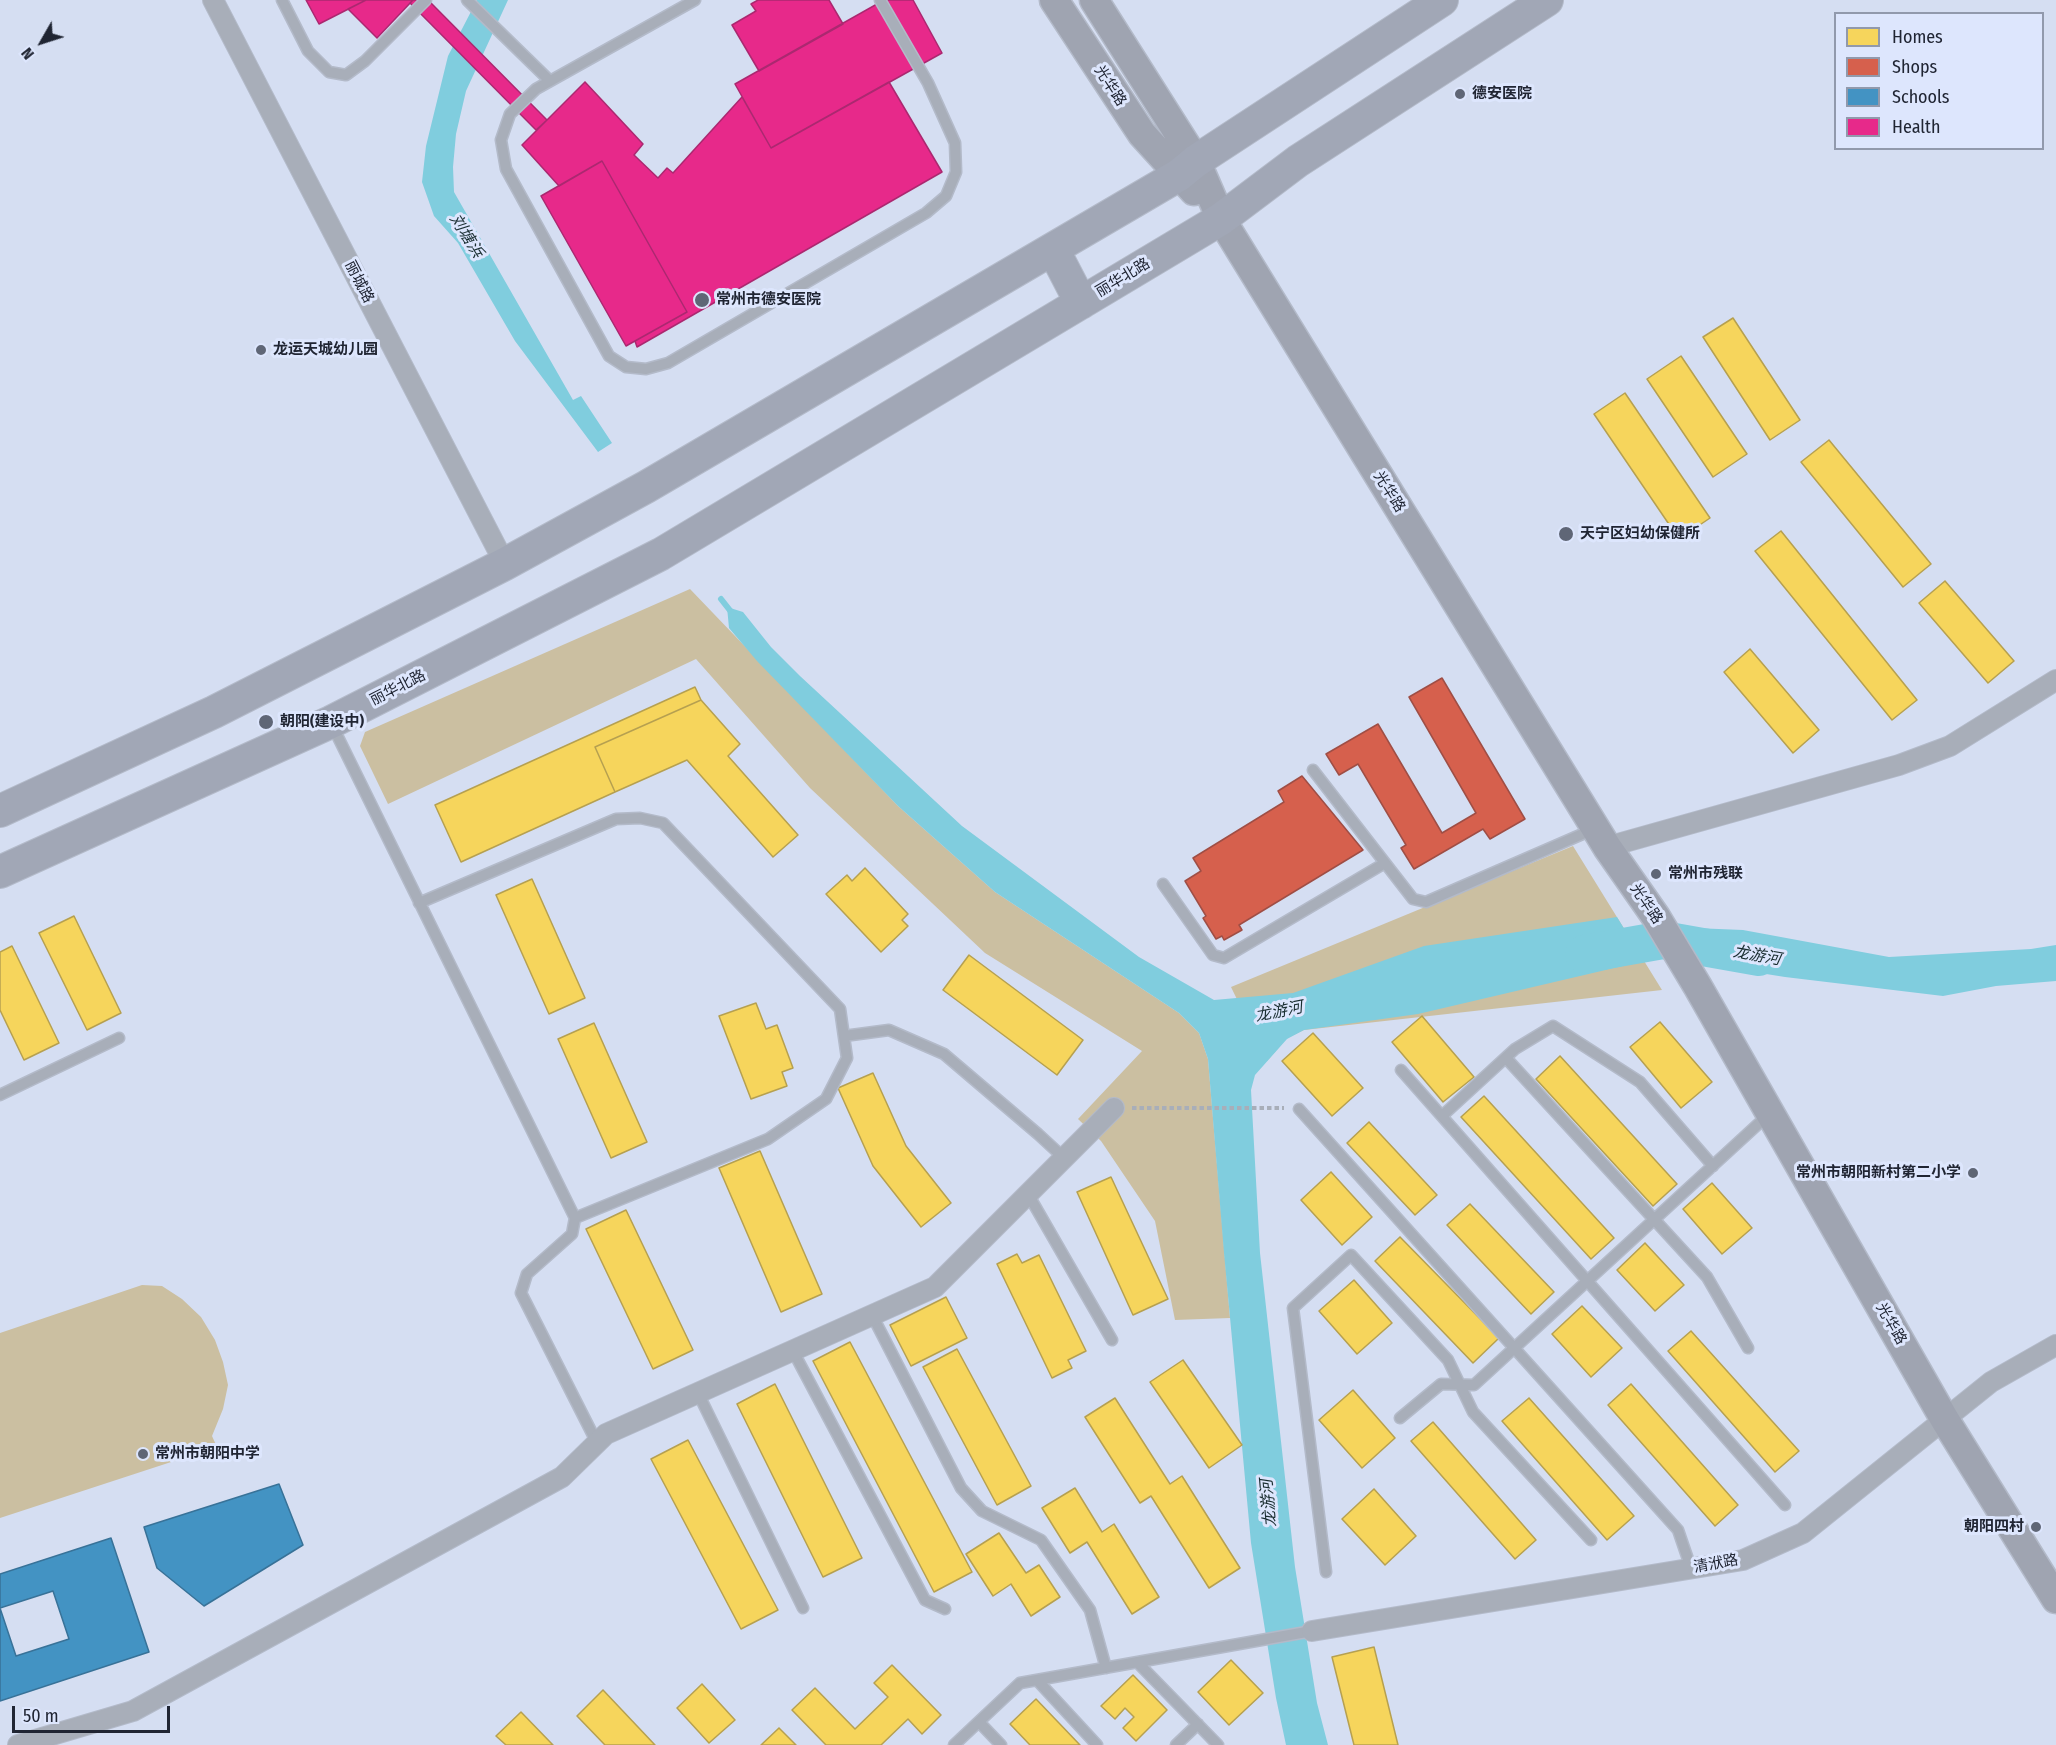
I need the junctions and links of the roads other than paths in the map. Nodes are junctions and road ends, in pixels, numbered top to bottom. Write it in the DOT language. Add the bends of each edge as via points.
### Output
graph roads {
  1 [pos="213,0"];
  2 [pos="282,0"];
  3 [pos="426,0"];
  4 [pos="467,0"];
  5 [pos="880,0"];
  6 [pos="1054,0"];
  7 [pos="1094,0"];
  8 [pos="1442,0"];
  9 [pos="1546,0"];
  10 [pos="692,1"];
  11 [pos="550,81"];
  12 [pos="1188,168"];
  13 [pos="1221,219"];
  14 [pos="1053,249"];
  15 [pos="1081,303"];
  16 [pos="505,564"];
  17 [pos="2056,680"];
  18 [pos="330,722"];
  19 [pos="1312,770"];
  20 [pos="0,811"];
  21 [pos="1601,838"];
  22 [pos="1384,863"];
  23 [pos="0,872"];
  24 [pos="1164,884"];
  25 [pos="419,903"];
  26 [pos="844,1036"];
  27 [pos="119,1038"];
  28 [pos="1506,1058"];
  29 [pos="1401,1070"];
  30 [pos="0,1095"];
  31 [pos="1114,1108"];
  32 [pos="1299,1109"];
  33 [pos="1770,1113"];
  34 [pos="1442,1116"];
  35 [pos="1064,1158"];
  36 [pos="1713,1166"];
  37 [pos="1028,1194"];
  38 [pos="575,1218"];
  39 [pos="1654,1220"];
  40 [pos="1588,1280"];
  41 [pos="872,1315"];
  42 [pos="1112,1341"];
  43 [pos="2056,1345"];
  44 [pos="1514,1348"];
  45 [pos="1748,1348"];
  46 [pos="793,1351"];
  47 [pos="1460,1385"];
  48 [pos="698,1393"];
  49 [pos="1400,1419"];
  50 [pos="1945,1420"];
  51 [pos="597,1443"];
  52 [pos="1785,1505"];
  53 [pos="1590,1540"];
  54 [pos="1691,1568"];
  55 [pos="1326,1572"];
  56 [pos="2056,1599"];
  57 [pos="803,1608"];
  58 [pos="945,1609"];
  59 [pos="1312,1632"];
  60 [pos="1137,1662"];
  61 [pos="1106,1668"];
  62 [pos="1037,1680"];
  63 [pos="979,1722"];
  64 [pos="1198,1724"];
  65 [pos="18,1745"];
  66 [pos="954,1745"];
  67 [pos="1001,1745"];
  68 [pos="1097,1745"];
  69 [pos="1176,1745"];
  70 [pos="1218,1745"];
  1 -- 16 [label="street, 丽城路"];
  2 -- 3 [label="lane" via="308,51 329,72 346,75"];
  4 -- 11 [label="lane"];
  5 -- 11 [label="lane" via="928,83 955,142 956,172 946,196 926,213 668,363 646,369 626,367 609,356 506,169 501,140 510,114"];
  6 -- 12 [label="main road, 光华路" via="1142,134"];
  7 -- 12 [label="main road, 光华路"];
  8 -- 12 [label="main road"];
  9 -- 13 [label="main road, 丽华北路" via="1298,161"];
  10 -- 11 [label="lane"];
  12 -- 13 [label="main road, 光华路"];
  12 -- 14 [label="main road"];
  13 -- 15 [label="main road, 丽华北路"];
  13 -- 21 [label="main road, 光华路"];
  14 -- 15 [label="main road"];
  14 -- 16 [label="main road"];
  15 -- 18 [label="main road, 丽华北路" via="660,554"];
  16 -- 20 [label="main road" via="214,712"];
  17 -- 21 [label="street" via="1950,746 1899,765"];
  18 -- 23 [label="main road, 丽华北路"];
  18 -- 25 [label="lane"];
  19 -- 22 [label="lane"];
  21 -- 22 [label="lane" via="1426,902 1413,899"];
  21 -- 33 [label="main road, 光华路" via="1656,917"];
  22 -- 24 [label="lane" via="1224,958 1213,955"];
  25 -- 26 [label="lane" via="616,819 640,818 663,823 840,1009"];
  25 -- 38 [label="lane"];
  26 -- 35 [label="lane" via="889,1030 944,1054"];
  26 -- 38 [label="lane" via="847,1058 826,1099 768,1139"];
  27 -- 30 [label="lane"];
  28 -- 34 [label="lane"];
  28 -- 36 [label="lane" via="1553,1026 1640,1082"];
  28 -- 39 [label="lane"];
  29 -- 34 [label="lane"];
  31 -- 35 [label="street"];
  32 -- 44 [label="lane"];
  33 -- 36 [label="lane"];
  33 -- 50 [label="main road, 光华路"];
  34 -- 40 [label="lane"];
  35 -- 37 [label="street"];
  36 -- 39 [label="lane"];
  37 -- 41 [label="street" via="935,1287"];
  37 -- 42 [label="lane"];
  38 -- 51 [label="lane" via="572,1234 527,1274 521,1293"];
  39 -- 40 [label="lane"];
  39 -- 45 [label="lane" via="1707,1277"];
  40 -- 44 [label="lane"];
  40 -- 52 [label="lane"];
  41 -- 46 [label="street"];
  41 -- 61 [label="lane" via="962,1488 982,1511 1041,1540 1090,1610"];
  43 -- 50 [label="street, 清洑路" via="1991,1382"];
  44 -- 47 [label="lane" via="1474,1385"];
  44 -- 54 [label="lane" via="1678,1530"];
  46 -- 48 [label="street"];
  46 -- 58 [label="lane" via="925,1600"];
  47 -- 49 [label="lane" via="1441,1384"];
  47 -- 53 [label="lane" via="1473,1412"];
  47 -- 55 [label="lane" via="1448,1360 1351,1256 1293,1308"];
  48 -- 51 [label="street" via="606,1434"];
  48 -- 57 [label="lane"];
  50 -- 54 [label="street, 清洑路" via="1803,1533 1743,1560"];
  50 -- 56 [label="main road, 光华路"];
  51 -- 65 [label="street" via="562,1477 133,1711"];
  54 -- 59 [label="street, 清洑路"];
  59 -- 60 [label="lane"];
  60 -- 61 [label="lane"];
  60 -- 64 [label="lane"];
  61 -- 62 [label="lane"];
  62 -- 63 [label="lane" via="1020,1683"];
  62 -- 68 [label="lane"];
  63 -- 66 [label="lane"];
  63 -- 67 [label="lane"];
  64 -- 69 [label="lane"];
  64 -- 70 [label="lane"];
}
